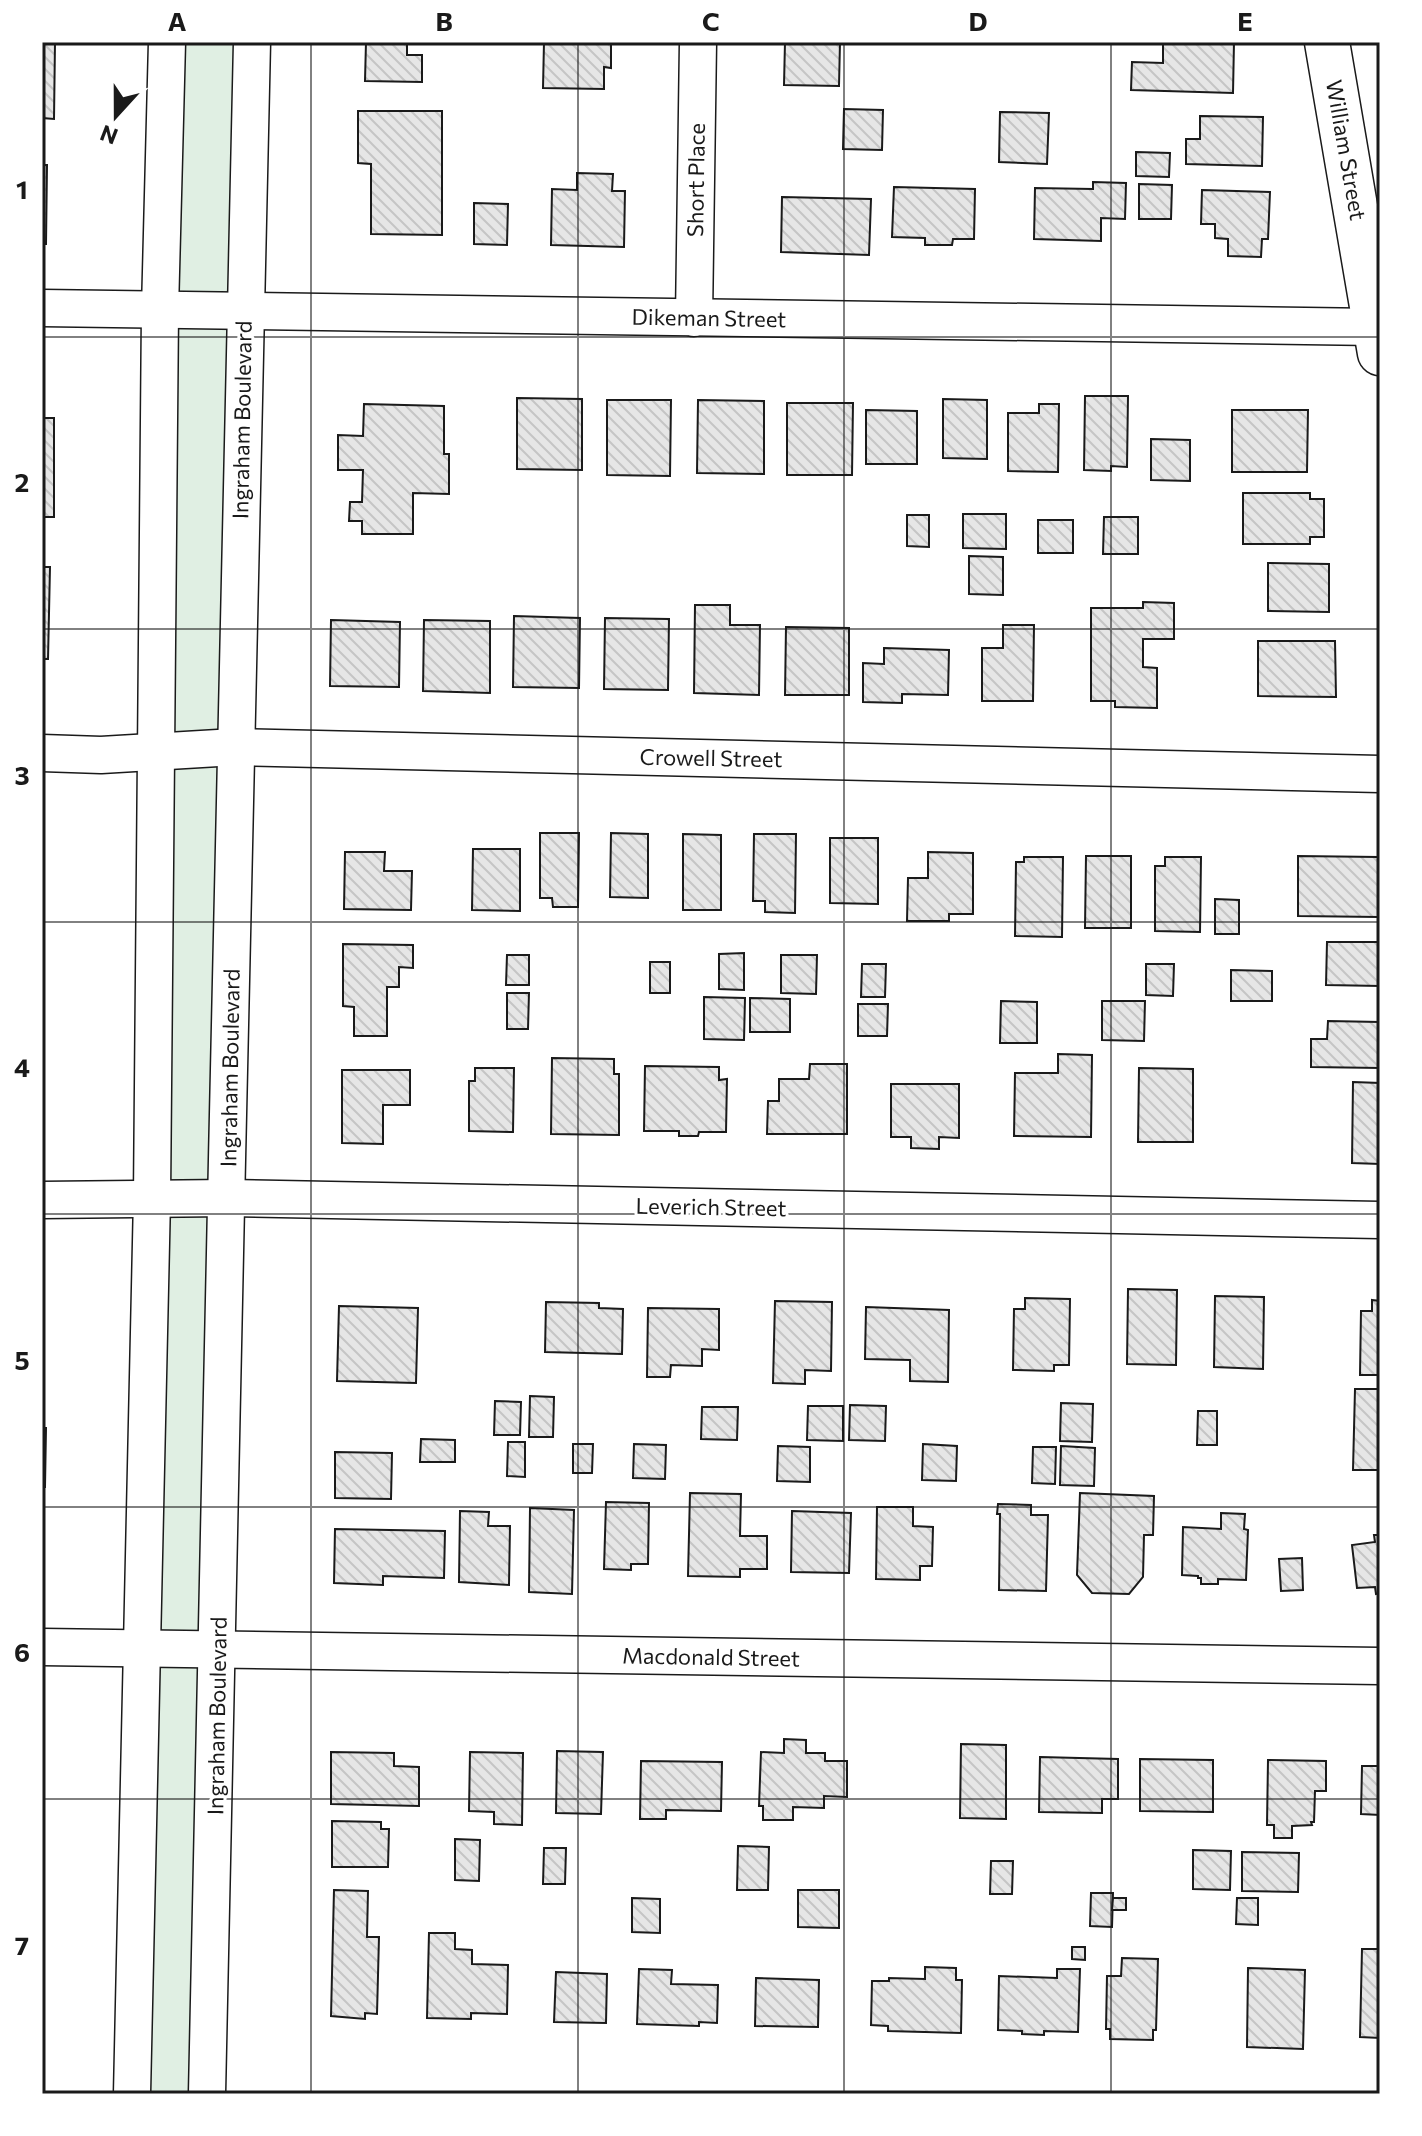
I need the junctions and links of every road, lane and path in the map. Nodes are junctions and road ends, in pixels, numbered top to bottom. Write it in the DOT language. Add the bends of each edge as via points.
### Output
graph roads {
  1 [pos="167,42"];
  2 [pos="252,42"];
  3 [pos="698,42"];
  4 [pos="1327,42"];
  5 [pos="42,308"];
  6 [pos="160,310"];
  7 [pos="244,311"];
  8 [pos="694,318"];
  9 [pos="1378,340"];
  10 [pos="235,747"];
  11 [pos="156,752"];
  12 [pos="42,753"];
  13 [pos="1380,774"];
  14 [pos="152,1198"];
  15 [pos="228,1198"];
  16 [pos="42,1200"];
  17 [pos="1380,1220"];
  18 [pos="42,1647"];
  19 [pos="141,1649"];
  20 [pos="219,1650"];
  21 [pos="1380,1666"];
  22 [pos="132,2094"];
  23 [pos="207,2094"];
  1 -- 6 [label="street"];
  2 -- 7 [label="street, Ingraham Boulevard"];
  3 -- 8 [label="street, Short Place"];
  4 -- 9 [label="street, William Street"];
  5 -- 6 [label="street, Dikeman Street"];
  6 -- 7 [label="street, Dikeman Street"];
  6 -- 11 [label="street"];
  7 -- 8 [label="street, Dikeman Street"];
  7 -- 10 [label="street, Ingraham Boulevard"];
  8 -- 9 [label="street, Dikeman Street"];
  10 -- 11 [label="street, Crowell Street"];
  10 -- 13 [label="street, Crowell Street"];
  10 -- 15 [label="street, Ingraham Boulevard"];
  11 -- 12 [label="street, Crowell Street"];
  11 -- 14 [label="street"];
  14 -- 15 [label="street, Leverich Street"];
  14 -- 16 [label="street, Leverich Street"];
  14 -- 19 [label="street"];
  15 -- 17 [label="street, Leverich Street"];
  15 -- 20 [label="street, Ingraham Boulevard"];
  18 -- 19 [label="street, Macdonald Street"];
  19 -- 20 [label="street, Macdonald Street"];
  19 -- 22 [label="street"];
  20 -- 21 [label="street, Macdonald Street"];
  20 -- 23 [label="street, Ingraham Boulevard"];
}
